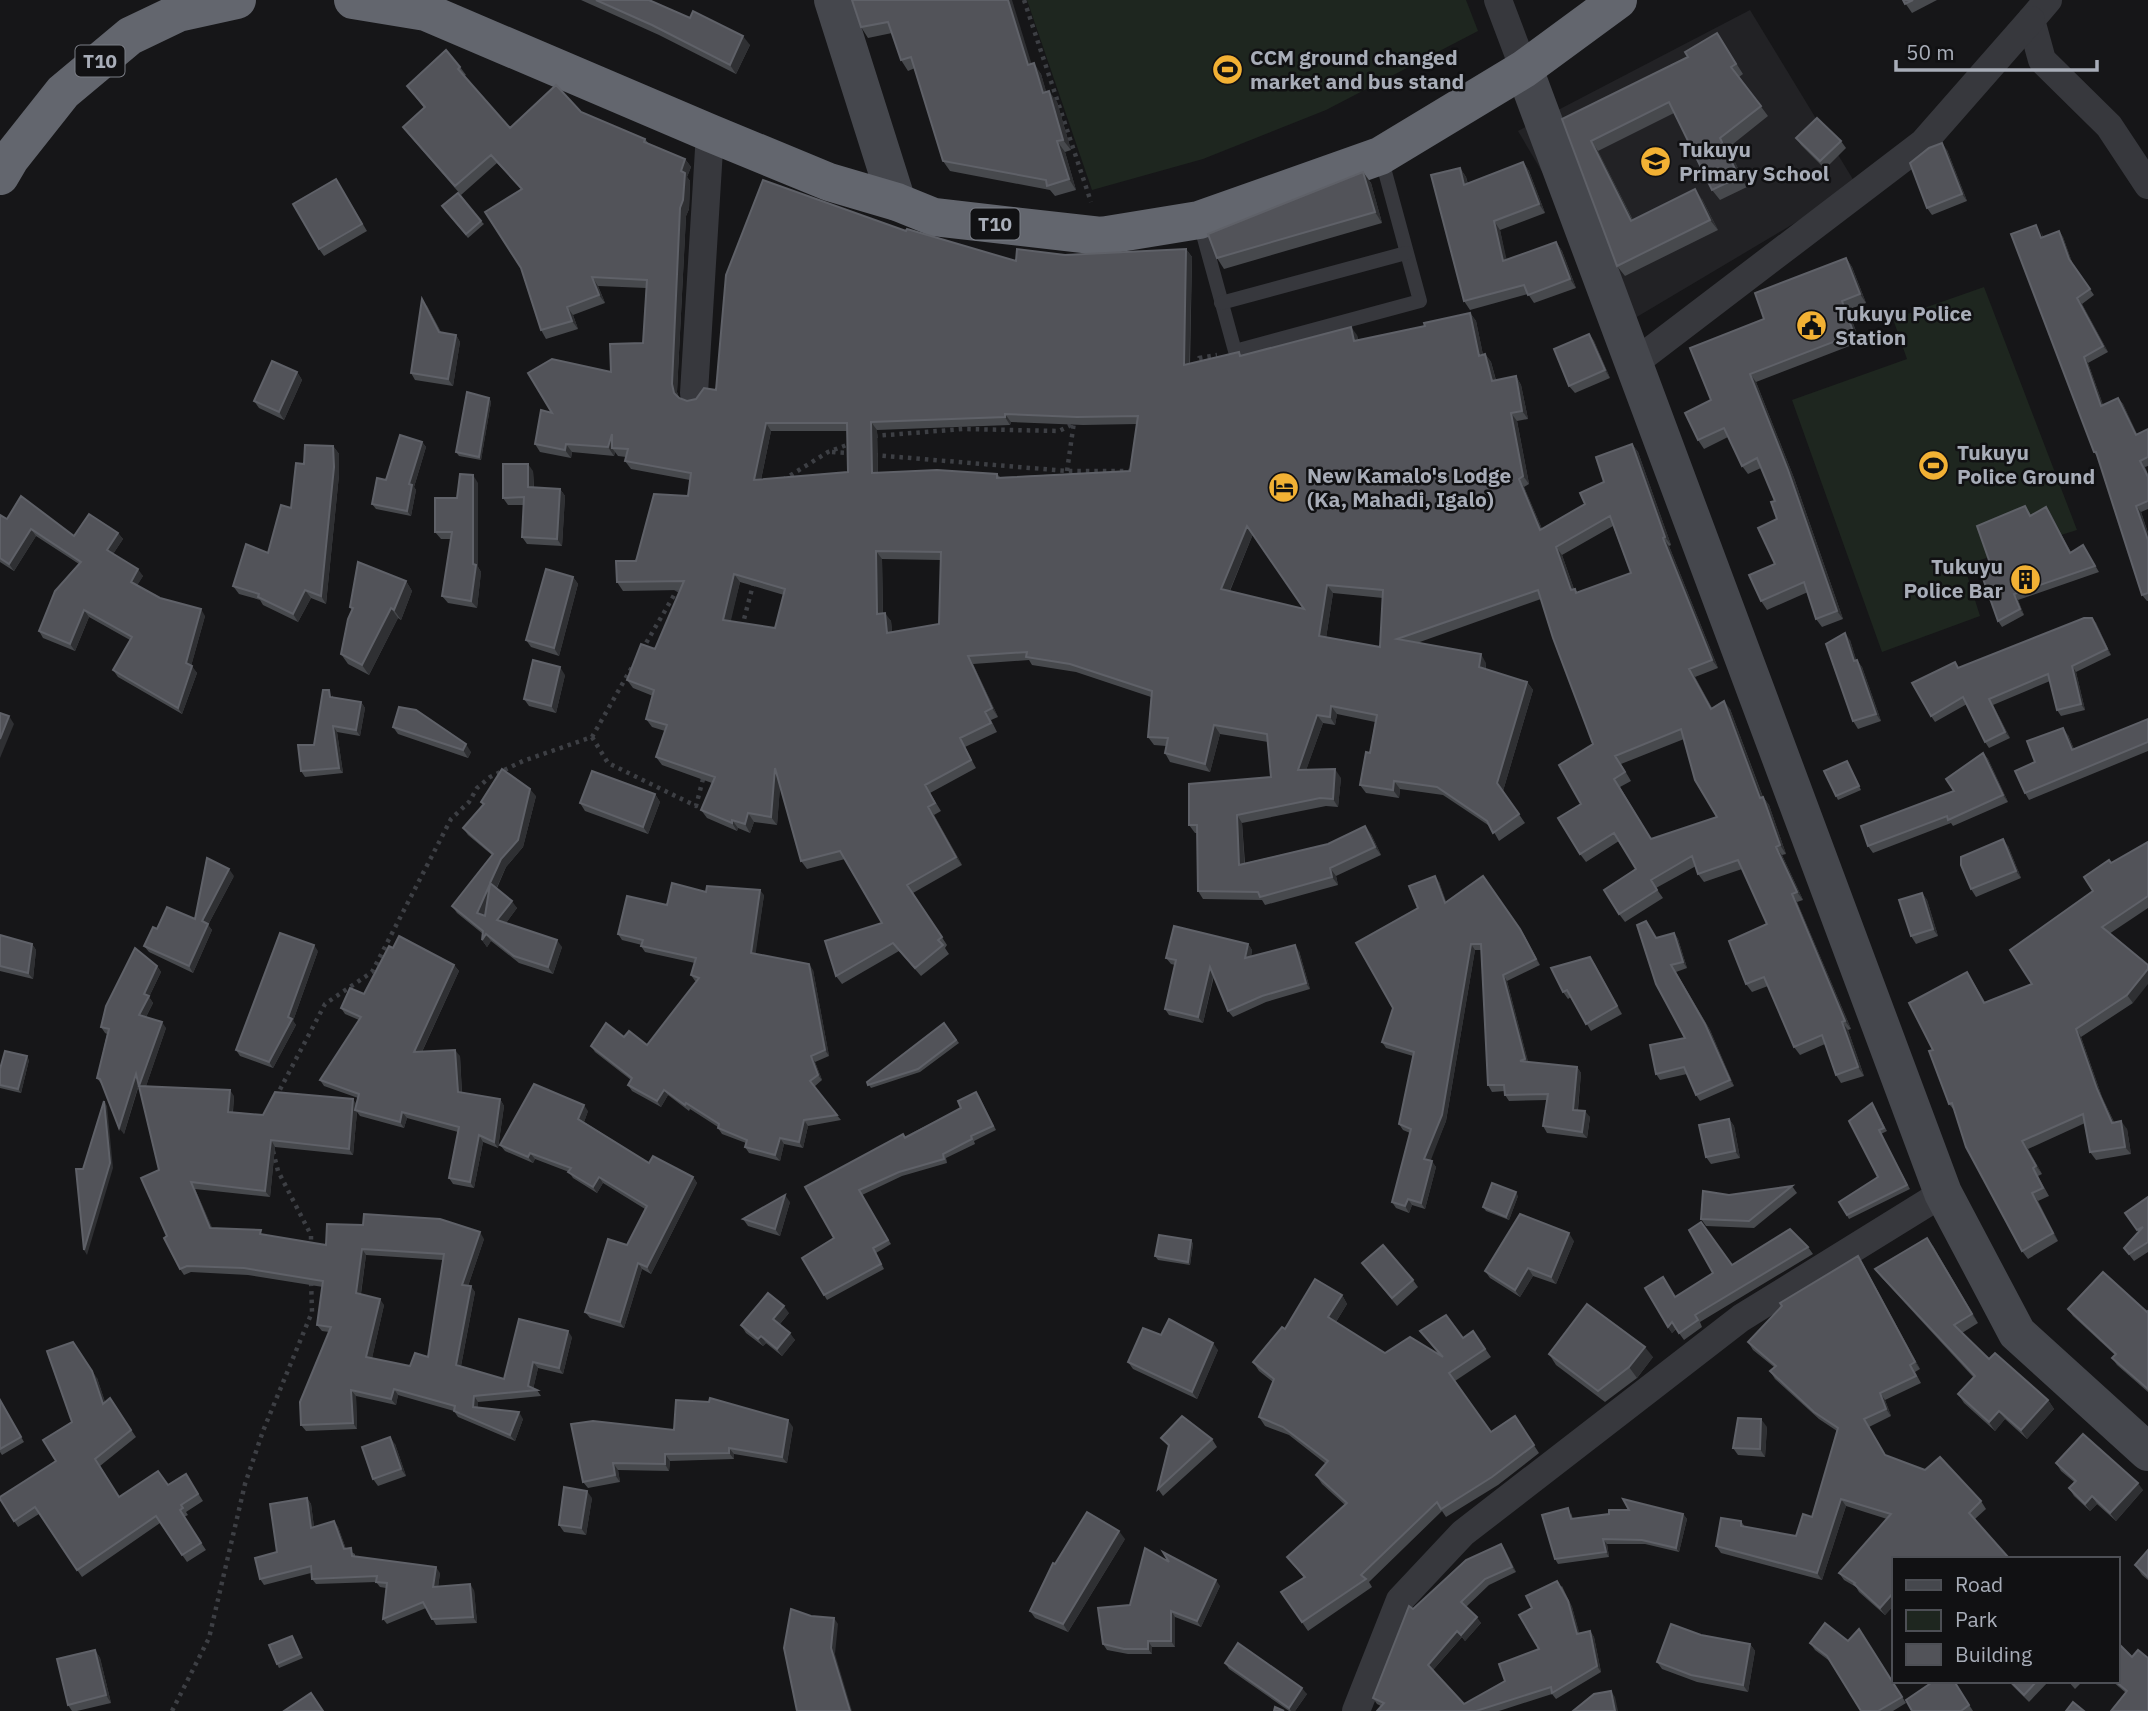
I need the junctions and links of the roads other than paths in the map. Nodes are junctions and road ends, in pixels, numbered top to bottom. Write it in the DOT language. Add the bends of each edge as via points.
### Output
graph roads {
  1 [pos="237,0"];
  2 [pos="353,0"];
  3 [pos="833,0"];
  4 [pos="1498,0"];
  5 [pos="1618,0"];
  6 [pos="2039,10"];
  7 [pos="1524,69"];
  8 [pos="710,133"];
  9 [pos="1380,156"];
  10 [pos="3,162"];
  11 [pos="2148,185"];
  12 [pos="897,202"];
  13 [pos="1199,220"];
  14 [pos="1406,253"];
  15 [pos="1221,303"];
  16 [pos="1633,365"];
  17 [pos="694,393"];
  18 [pos="1944,1193"];
  19 [pos="2148,1451"];
  20 [pos="1356,1711"];
  1 -- 10 [label="highway, T10" via="178,13 130,36 63,92"];
  2 -- 8 [label="highway, T10" via="426,12"];
  3 -- 12 [label="street"];
  4 -- 7 [label="street"];
  5 -- 7 [label="highway, T10"];
  6 -- 11 [label="street" via="2042,60 2109,126"];
  6 -- 16 [label="street" via="1923,143"];
  7 -- 9 [label="highway, T10"];
  7 -- 16 [label="street"];
  8 -- 12 [label="highway, T10" via="829,181"];
  8 -- 17 [label="street"];
  9 -- 13 [label="highway, T10"];
  9 -- 14 [label="lane"];
  12 -- 13 [label="highway, T10" via="934,217 1101,236"];
  13 -- 15 [label="lane"];
  14 -- 15 [label="lane"];
  14 -- 15 [label="lane" via="1420,300 1235,351"];
  16 -- 18 [label="street"];
  18 -- 19 [label="street" via="2017,1333"];
  18 -- 20 [label="street" via="1741,1318 1463,1533 1400,1600"];
}
